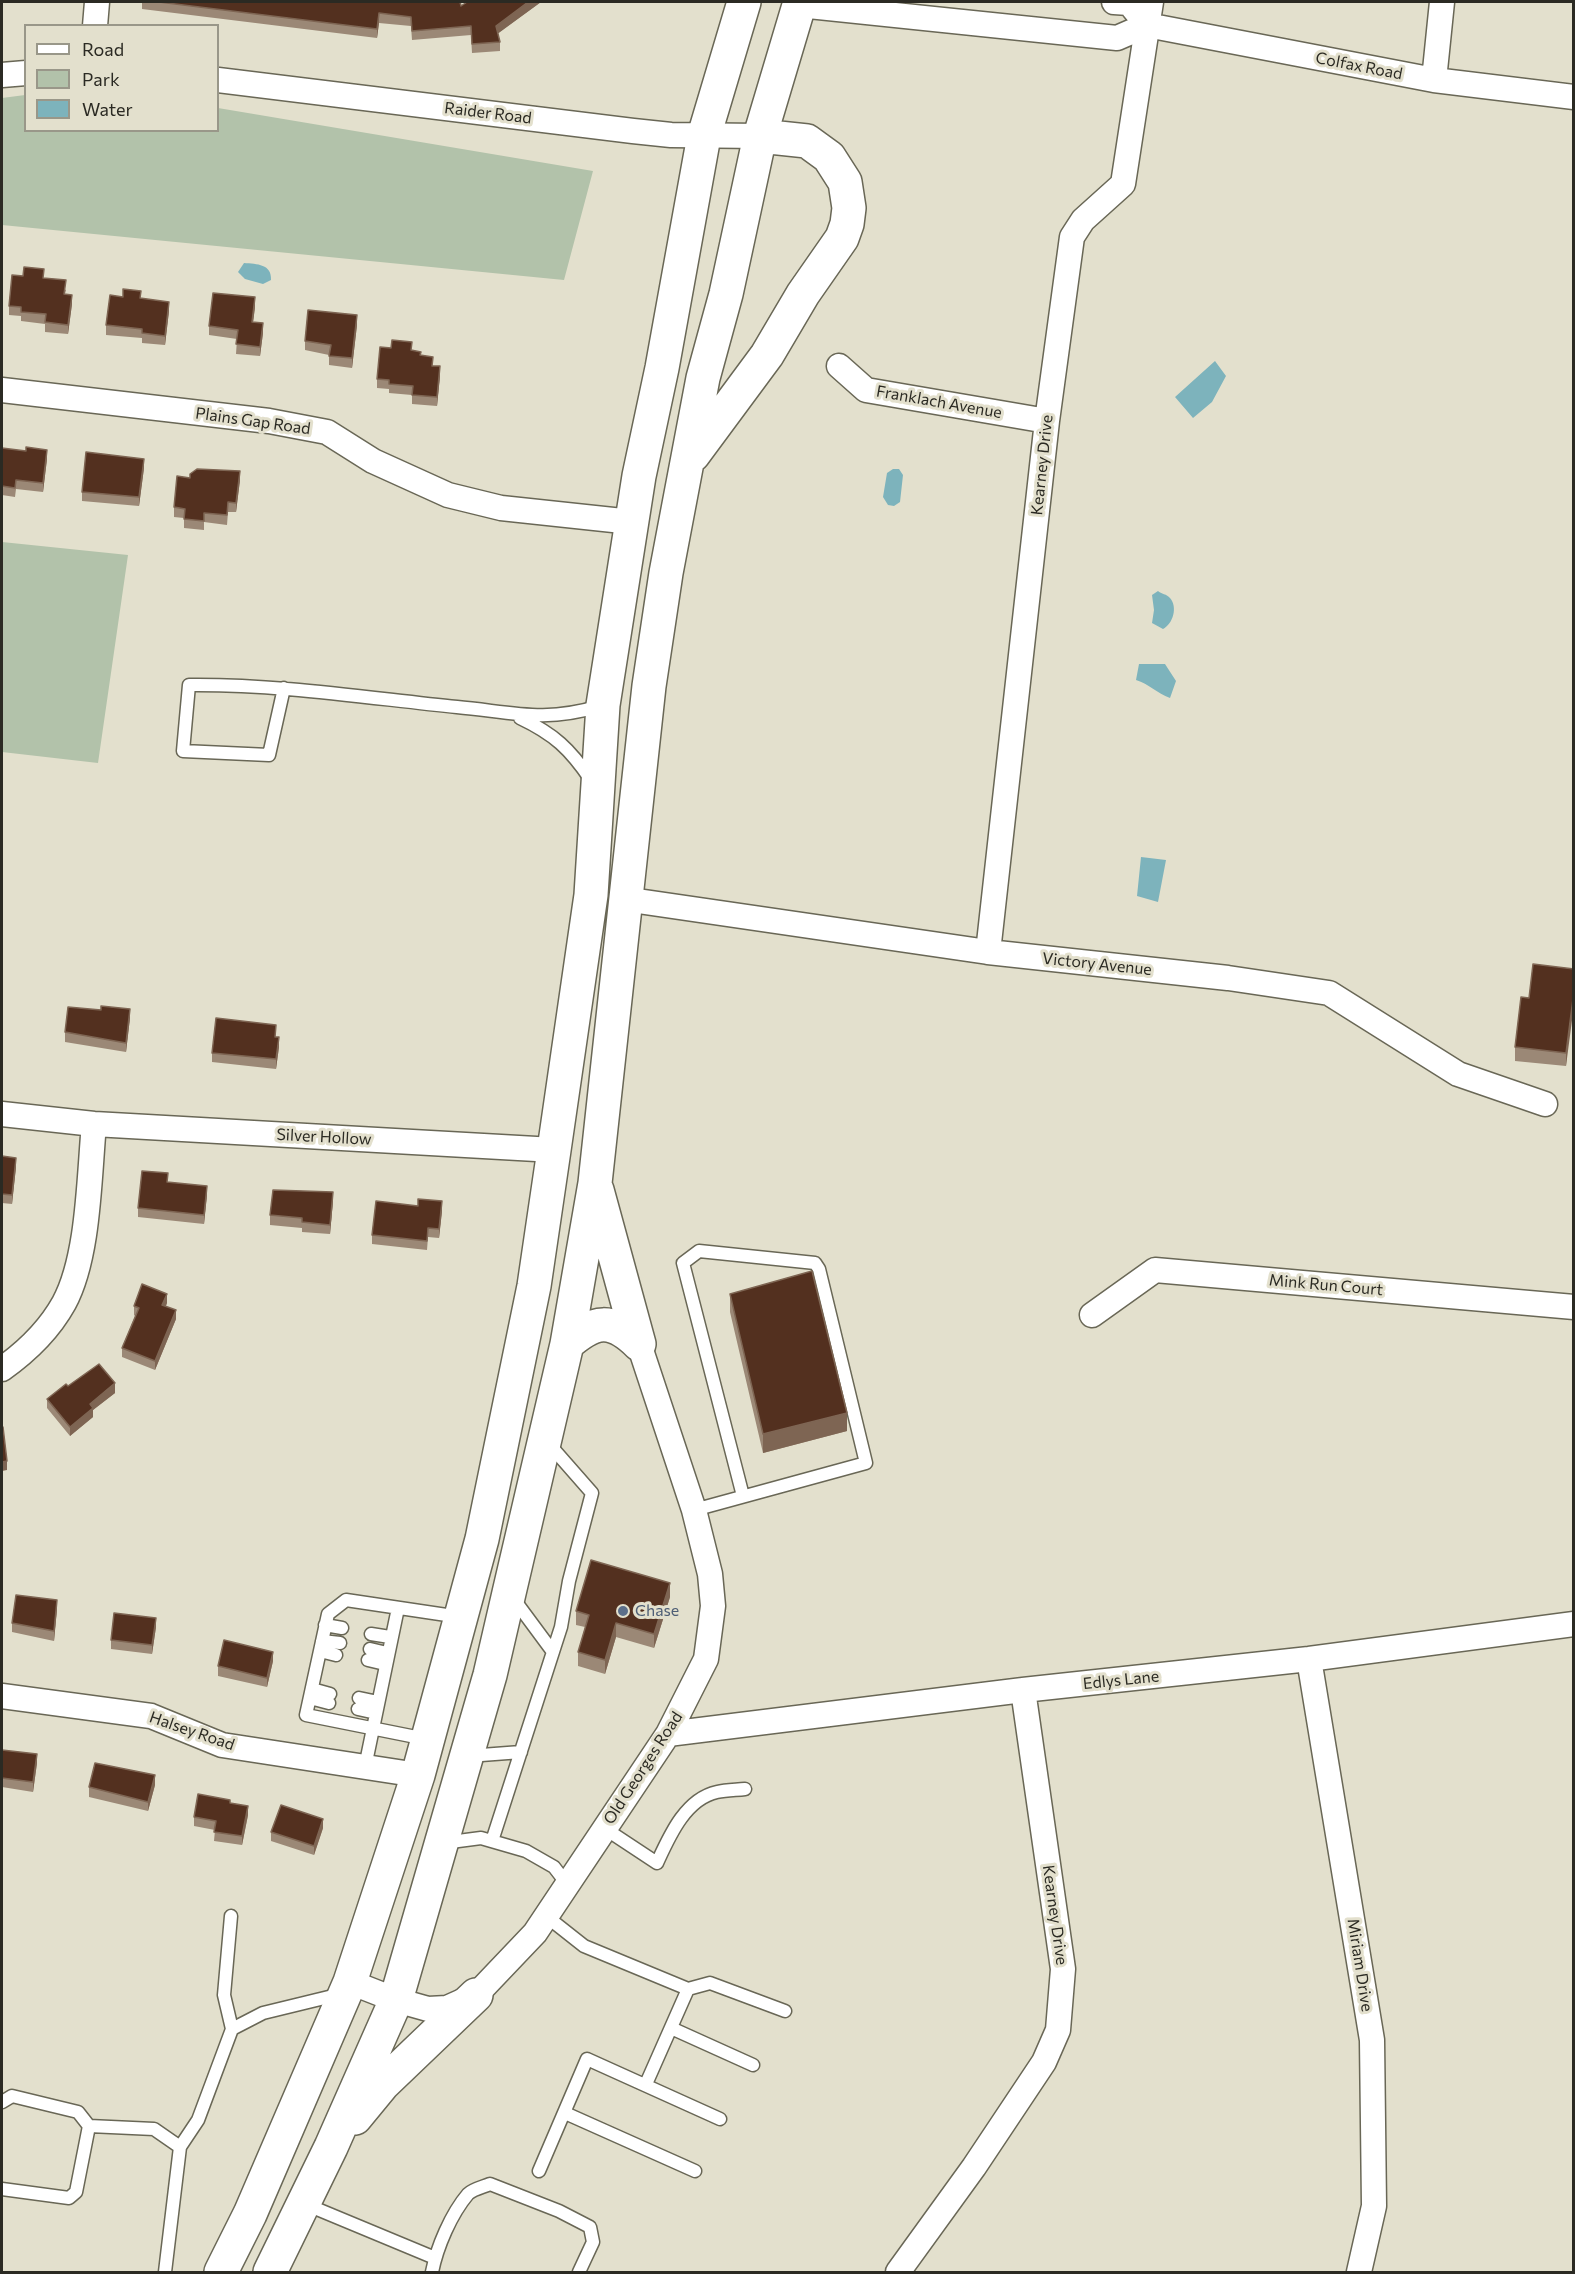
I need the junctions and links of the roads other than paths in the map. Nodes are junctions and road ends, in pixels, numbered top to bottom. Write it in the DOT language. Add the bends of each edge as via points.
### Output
graph roads {
  1 [pos="97,2"];
  2 [pos="744,2"];
  3 [pos="1114,2"];
  4 [pos="1442,2"];
  5 [pos="799,3"];
  6 [pos="1149,13"];
  7 [pos="95,24"];
  8 [pos="24,73"];
  9 [pos="2,75"];
  10 [pos="219,80"];
  11 [pos="1434,80"];
  12 [pos="1574,97"];
  13 [pos="704,136"];
  14 [pos="760,136"];
  15 [pos="839,366"];
  16 [pos="2,390"];
  17 [pos="1047,421"];
  18 [pos="686,464"];
  19 [pos="632,522"];
  20 [pos="284,688"];
  21 [pos="603,705"];
  22 [pos="516,716"];
  23 [pos="597,788"];
  24 [pos="591,895"];
  25 [pos="624,898"];
  26 [pos="988,952"];
  27 [pos="1545,1104"];
  28 [pos="2,1114"];
  29 [pos="94,1124"];
  30 [pos="554,1150"];
  31 [pos="595,1183"];
  32 [pos="1574,1307"];
  33 [pos="1092,1315"];
  34 [pos="567,1344"];
  35 [pos="639,1344"];
  36 [pos="2,1369"];
  37 [pos="545,1440"];
  38 [pos="743,1496"];
  39 [pos="694,1510"];
  40 [pos="509,1593"];
  41 [pos="398,1608"];
  42 [pos="461,1617"];
  43 [pos="1574,1623"];
  44 [pos="325,1625"];
  45 [pos="342,1628"];
  46 [pos="371,1634"];
  47 [pos="390,1637"];
  48 [pos="321,1646"];
  49 [pos="338,1649"];
  50 [pos="553,1652"];
  51 [pos="369,1655"];
  52 [pos="386,1658"];
  53 [pos="1309,1659"];
  54 [pos="1023,1690"];
  55 [pos="311,1693"];
  56 [pos="2,1696"];
  57 [pos="330,1698"];
  58 [pos="358,1703"];
  59 [pos="377,1708"];
  60 [pos="374,1728"];
  61 [pos="668,1734"];
  62 [pos="428,1739"];
  63 [pos="521,1752"];
  64 [pos="467,1756"];
  65 [pos="365,1767"];
  66 [pos="418,1775"];
  67 [pos="745,1789"];
  68 [pos="604,1828"];
  69 [pos="492,1840"];
  70 [pos="442,1844"];
  71 [pos="567,1884"];
  72 [pos="546,1916"];
  73 [pos="231,1917"];
  74 [pos="348,1988"];
  75 [pos="688,1989"];
  76 [pos="476,1995"];
  77 [pos="396,2001"];
  78 [pos="785,2011"];
  79 [pos="671,2028"];
  80 [pos="232,2029"];
  81 [pos="753,2065"];
  82 [pos="646,2084"];
  83 [pos="2,2102"];
  84 [pos="565,2113"];
  85 [pos="720,2119"];
  86 [pos="88,2126"];
  87 [pos="180,2147"];
  88 [pos="331,2147"];
  89 [pos="539,2171"];
  90 [pos="695,2171"];
  91 [pos="2,2189"];
  92 [pos="303,2203"];
  93 [pos="435,2258"];
  94 [pos="165,2272"];
  95 [pos="221,2272"];
  96 [pos="270,2272"];
  97 [pos="432,2272"];
  98 [pos="579,2272"];
  99 [pos="898,2272"];
  100 [pos="1359,2272"];
  1 -- 7 [label="street"];
  2 -- 13 [label="highway"];
  3 -- 6 [label="street" via="1129,3"];
  4 -- 11 [label="street"];
  5 -- 6 [label="street" via="1117,38"];
  5 -- 14 [label="highway"];
  6 -- 11 [label="street, Colfax Road"];
  6 -- 17 [label="street, Kearney Drive" via="1123,184 1083,220 1072,237"];
  8 -- 9 [label="street"];
  10 -- 13 [label="street, Raider Road" via="633,131"];
  11 -- 12 [label="street, Colfax Road"];
  13 -- 14 [label="street, Raider Road"];
  13 -- 19 [label="highway"];
  14 -- 18 [label="highway"];
  14 -- 18 [label="highway" via="807,141 829,157 845,182 847,224 842,238 766,355"];
  15 -- 17 [label="street, Franklach Avenue" via="866,390"];
  16 -- 19 [label="street, Plains Gap Road" via="269,421 327,432 372,461 448,495 501,508"];
  17 -- 26 [label="street, Kearney Drive"];
  18 -- 25 [label="highway" via="649,686"];
  19 -- 21 [label="highway"];
  20 -- 20 [label="lane" via="189,686 183,751 269,754"];
  20 -- 22 [label="lane"];
  21 -- 22 [label="lane" via="572,714"];
  21 -- 23 [label="highway"];
  22 -- 23 [label="lane" via="549,731"];
  23 -- 24 [label="highway"];
  24 -- 25 [label="highway"];
  24 -- 30 [label="highway"];
  25 -- 26 [label="street, Victory Avenue"];
  25 -- 31 [label="highway"];
  26 -- 27 [label="street, Victory Avenue" via="1329,993 1458,1074"];
  28 -- 29 [label="street, Silver Hollow"];
  29 -- 30 [label="street, Silver Hollow"];
  29 -- 36 [label="street" via="81,1252 64,1303 28,1350"];
  30 -- 42 [label="highway" via="534,1286 482,1539"];
  31 -- 34 [label="highway"];
  31 -- 35 [label="highway"];
  32 -- 33 [label="street, Mink Run Court" via="1155,1270"];
  34 -- 35 [label="highway" via="584,1330 601,1324 621,1329"];
  34 -- 37 [label="highway"];
  35 -- 39 [label="street, Old Georges Road"];
  37 -- 40 [label="highway"];
  37 -- 50 [label="lane" via="592,1493"];
  38 -- 38 [label="lane" via="866,1463 815,1263 699,1251 683,1263"];
  38 -- 39 [label="lane"];
  39 -- 61 [label="street, Old Georges Road" via="710,1574 710,1634 706,1659"];
  40 -- 50 [label="lane"];
  40 -- 64 [label="highway"];
  41 -- 42 [label="lane"];
  41 -- 44 [label="lane" via="346,1600 328,1614"];
  41 -- 47 [label="lane"];
  42 -- 62 [label="highway"];
  43 -- 53 [label="street, Edlys Lane"];
  44 -- 45 [label="lane"];
  44 -- 48 [label="lane"];
  46 -- 47 [label="lane"];
  47 -- 52 [label="lane"];
  48 -- 49 [label="lane"];
  48 -- 55 [label="lane"];
  50 -- 63 [label="lane"];
  51 -- 52 [label="lane"];
  52 -- 59 [label="lane"];
  53 -- 54 [label="street, Edlys Lane"];
  53 -- 100 [label="street, Miriam Drive" via="1372,2040 1374,2206"];
  54 -- 61 [label="street, Edlys Lane"];
  54 -- 99 [label="street, Kearney Drive" via="1063,1969 1058,2030 1037,2072"];
  55 -- 57 [label="lane"];
  55 -- 60 [label="lane" via="306,1715"];
  56 -- 65 [label="street, Halsey Road" via="151,1716 222,1745"];
  58 -- 59 [label="lane"];
  59 -- 60 [label="lane"];
  60 -- 62 [label="lane"];
  60 -- 65 [label="lane"];
  61 -- 68 [label="street, Old Georges Road"];
  62 -- 66 [label="highway"];
  63 -- 64 [label="lane"];
  63 -- 69 [label="lane"];
  64 -- 70 [label="highway"];
  65 -- 66 [label="street, Halsey Road"];
  66 -- 74 [label="highway"];
  67 -- 68 [label="lane" via="715,1792 698,1800 674,1827 657,1863"];
  68 -- 71 [label="street, Old Georges Road"];
  69 -- 70 [label="lane"];
  69 -- 71 [label="lane" via="526,1851 554,1867"];
  70 -- 77 [label="highway"];
  71 -- 72 [label="street, Old Georges Road"];
  72 -- 75 [label="lane" via="584,1946"];
  72 -- 76 [label="street, Old Georges Road" via="535,1933"];
  73 -- 80 [label="lane" via="224,1995"];
  74 -- 77 [label="street, Old Georges Road"];
  74 -- 80 [label="lane" via="263,2013"];
  74 -- 95 [label="highway"];
  75 -- 78 [label="lane" via="710,1983"];
  75 -- 79 [label="lane"];
  76 -- 77 [label="street, Old Georges Road" via="438,2010"];
  76 -- 88 [label="highway" via="383,2084"];
  77 -- 88 [label="highway"];
  79 -- 81 [label="lane"];
  79 -- 82 [label="lane"];
  80 -- 87 [label="lane" via="198,2120"];
  82 -- 84 [label="lane" via="587,2059"];
  82 -- 85 [label="lane"];
  83 -- 86 [label="lane" via="12,2096 78,2112"];
  84 -- 89 [label="lane"];
  84 -- 90 [label="lane"];
  86 -- 87 [label="lane" via="154,2129"];
  86 -- 91 [label="lane" via="76,2192 69,2198"];
  87 -- 94 [label="lane"];
  88 -- 92 [label="highway"];
  92 -- 93 [label="lane"];
  92 -- 96 [label="highway"];
  93 -- 97 [label="lane"];
  93 -- 98 [label="lane" via="470,2192 490,2184 590,2227 593,2242"];
}
